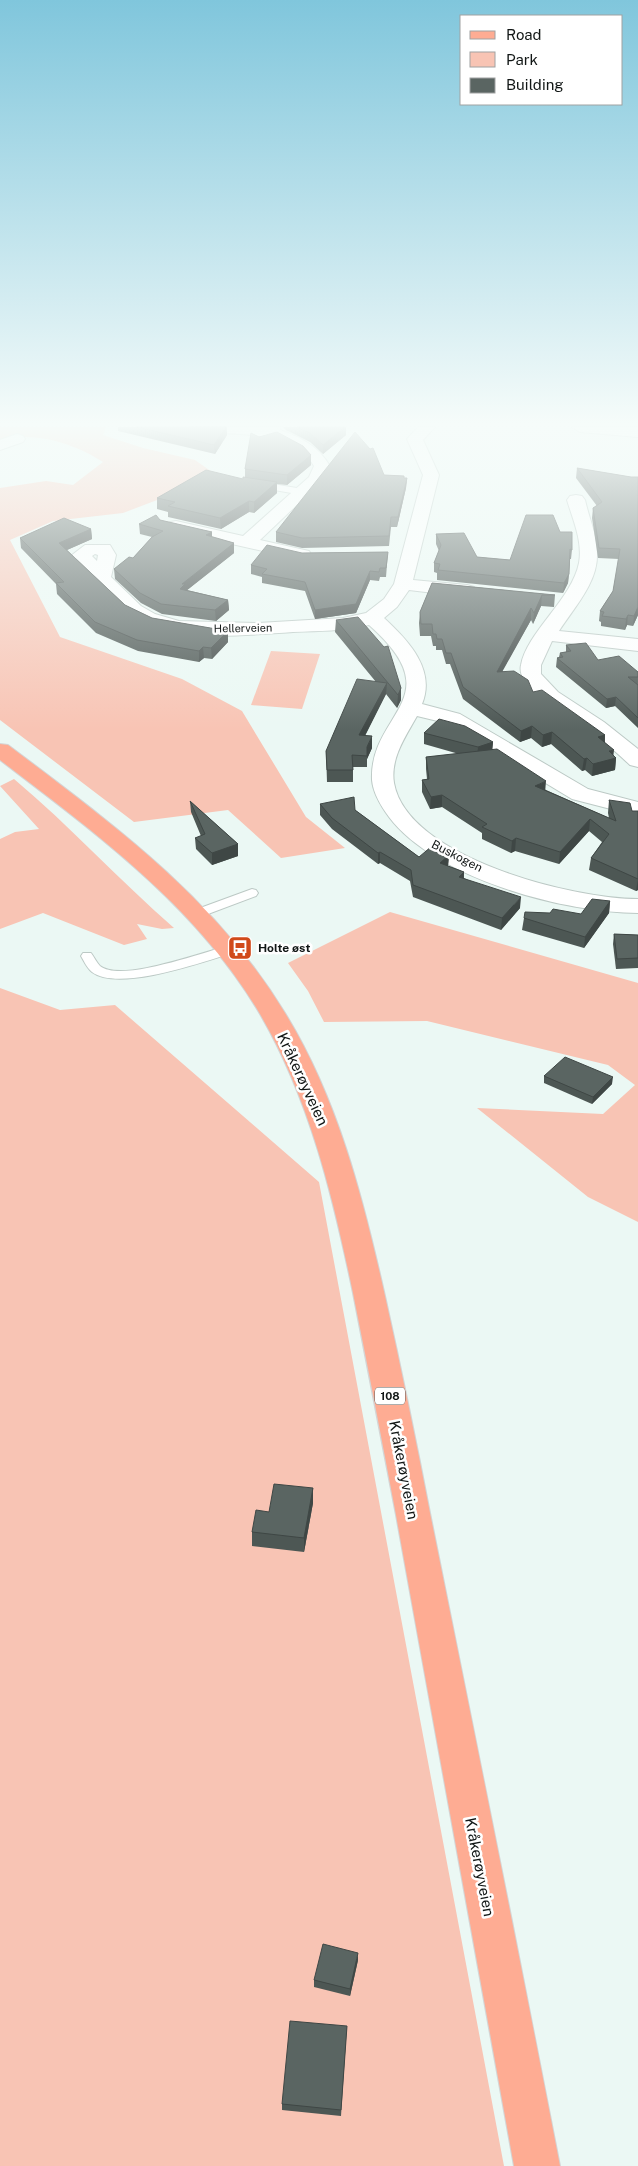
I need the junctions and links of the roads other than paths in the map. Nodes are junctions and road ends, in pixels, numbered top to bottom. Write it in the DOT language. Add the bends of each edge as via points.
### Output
graph roads {
  1 [pos="185,528"];
  2 [pos="263,528"];
  3 [pos="413,528"];
  4 [pos="583,528"];
  5 [pos="247,542"];
  6 [pos="318,556"];
  7 [pos="102,576"];
  8 [pos="403,584"];
  9 [pos="483,592"];
  10 [pos="372,618"];
  11 [pos="547,635"];
  12 [pos="638,645"];
  13 [pos="411,708"];
  14 [pos="0,750"];
  15 [pos="638,760"];
  16 [pos="638,809"];
  17 [pos="252,893"];
  18 [pos="638,906"];
  19 [pos="196,914"];
  20 [pos="228,950"];
  21 [pos="87,956"];
  22 [pos="537,2166"];
  1 -- 5 [label="street"];
  2 -- 5 [label="street"];
  3 -- 8 [label="street" via="404,553"];
  4 -- 11 [label="street" via="588,564 561,600"];
  5 -- 6 [label="street"];
  7 -- 10 [label="street, Hellerveien" via="133,609 173,626 283,627 340,624"];
  8 -- 9 [label="street"];
  8 -- 10 [label="street" via="397,597"];
  10 -- 13 [label="street, Buskogen" via="392,636 415,671"];
  11 -- 12 [label="street"];
  11 -- 15 [label="street" via="530,666 531,673 542,687"];
  13 -- 16 [label="street" via="453,718 580,794"];
  13 -- 18 [label="street, Buskogen" via="387,748 382,768 383,782 402,818 433,846 474,867 553,894 607,906"];
  14 -- 19 [label="main road, Kråkerøyveien / 108" via="124,847"];
  17 -- 19 [label="lane"];
  19 -- 20 [label="main road, Kråkerøyveien / 108"];
  20 -- 21 [label="lane" via="133,974 97,970"];
  20 -- 22 [label="main road, Kråkerøyveien / 108" via="248,976 298,1061 331,1142 349,1202 385,1366"];
}
